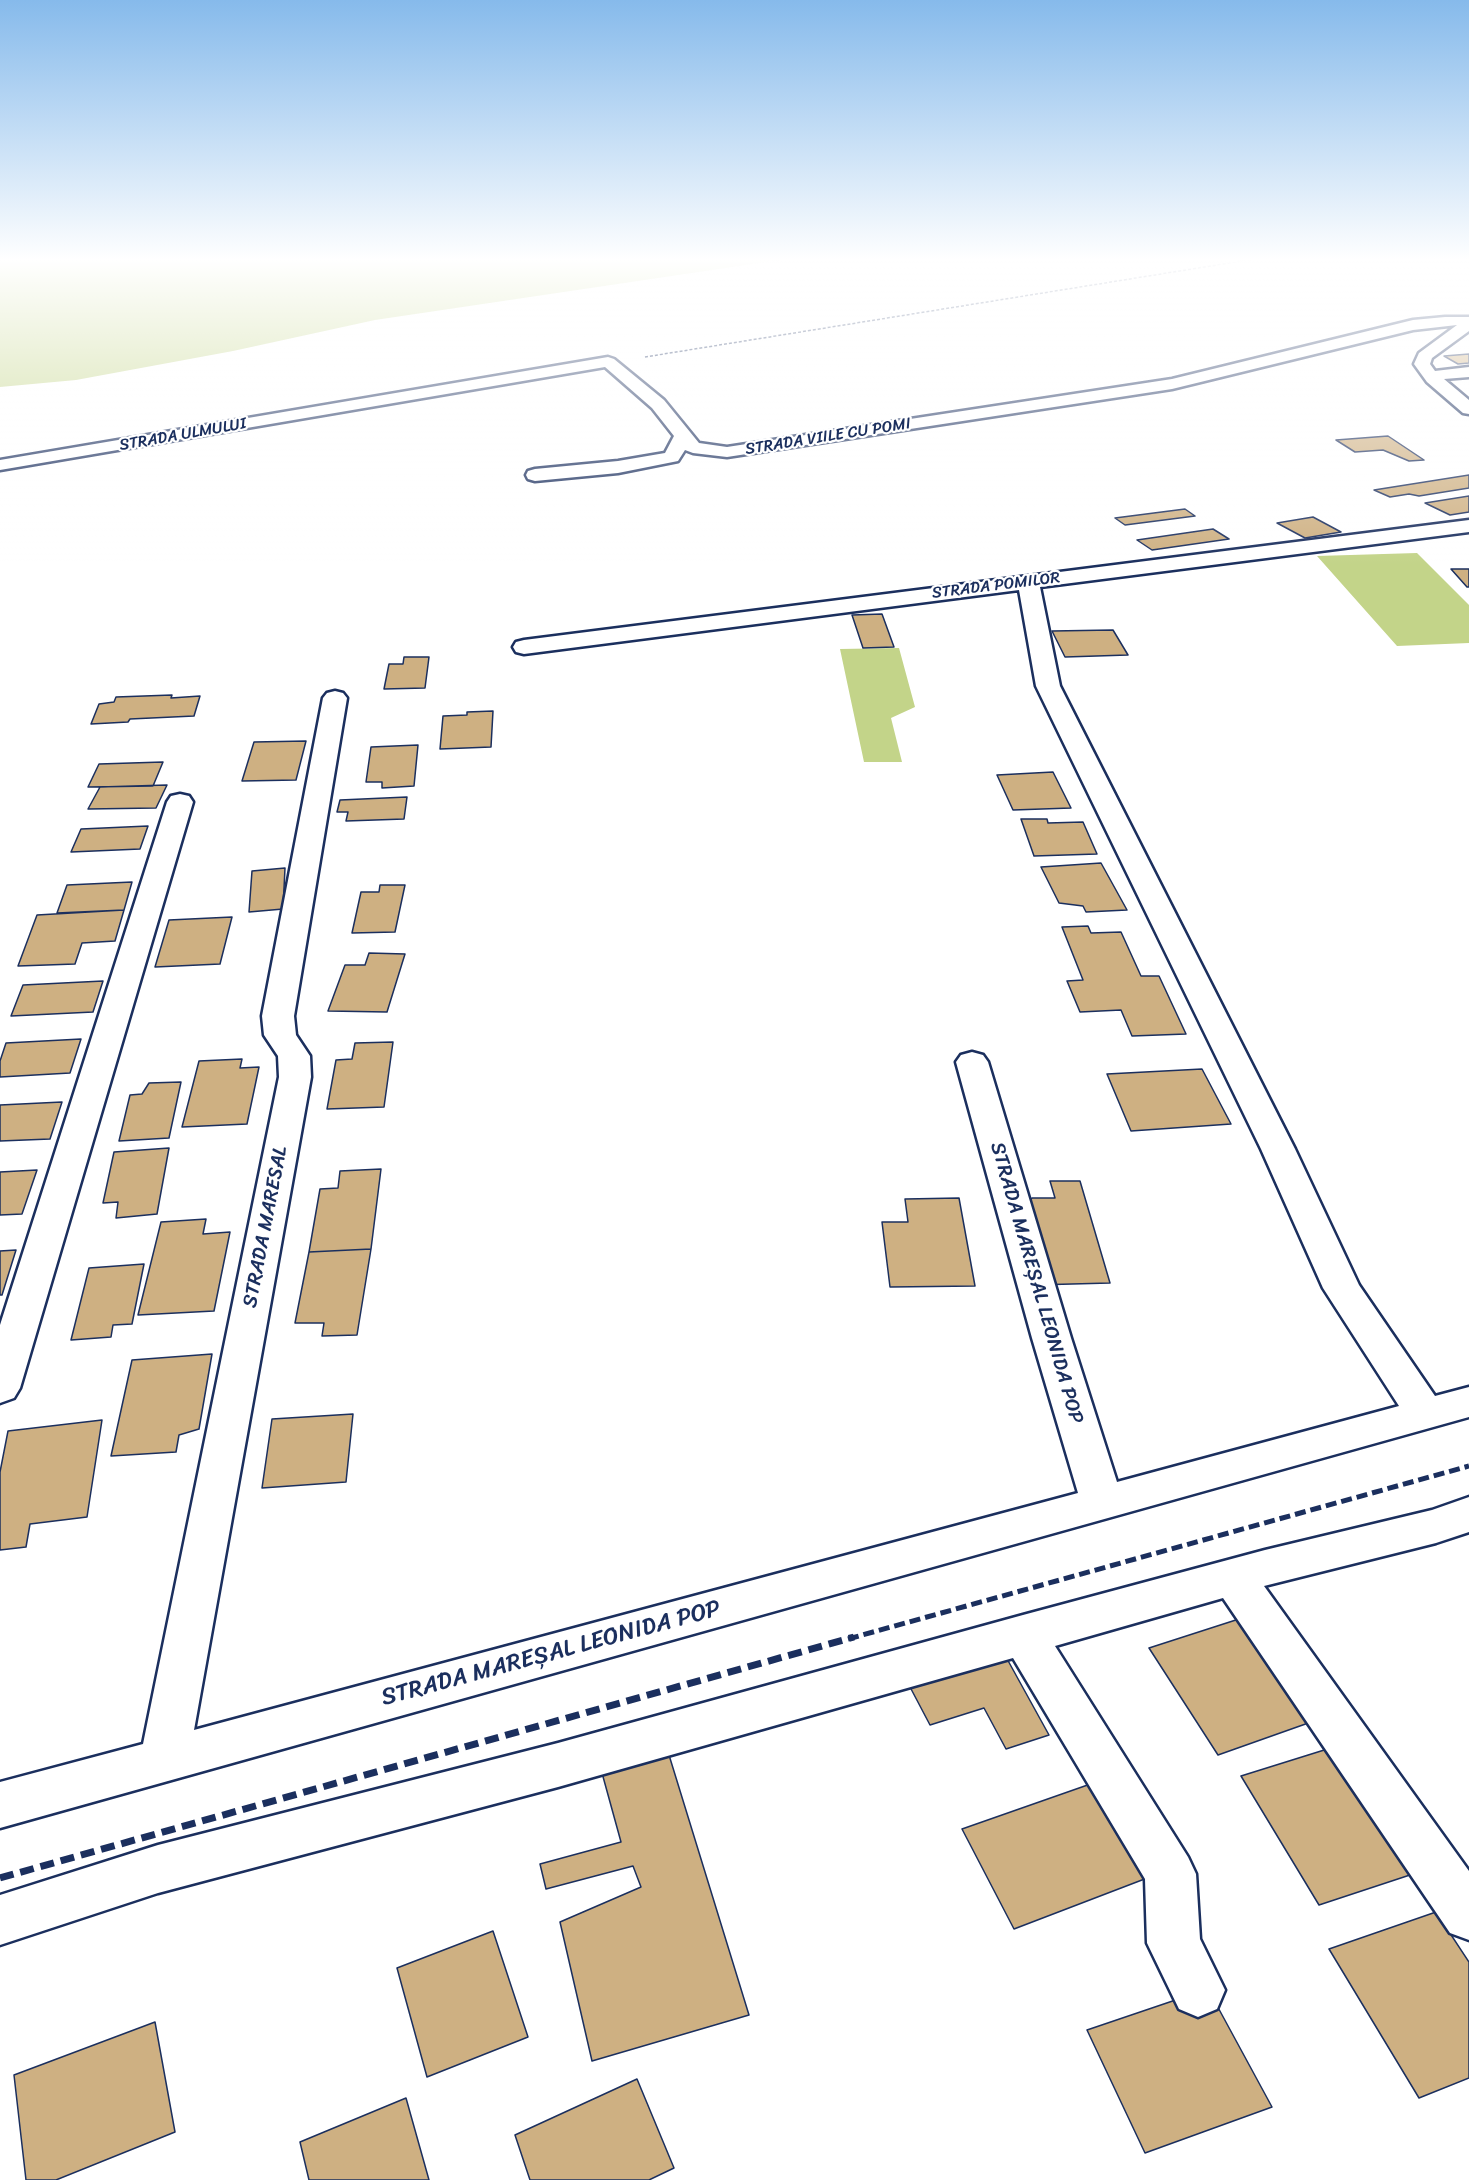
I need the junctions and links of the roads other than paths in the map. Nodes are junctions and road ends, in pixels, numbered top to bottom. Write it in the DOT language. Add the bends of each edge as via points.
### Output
graph roads {
  1 [pos="1267,361"];
  2 [pos="1423,361"];
  3 [pos="608,362"];
  4 [pos="1469,372"];
  5 [pos="1430,376"];
  6 [pos="1469,409"];
  7 [pos="683,436"];
  8 [pos="723,452"];
  9 [pos="672,457"];
  10 [pos="0,465"];
  11 [pos="535,475"];
  12 [pos="1469,526"];
  13 [pos="1028,582"];
  14 [pos="524,647"];
  15 [pos="335,698"];
  16 [pos="180,802"];
  17 [pos="972,1062"];
  18 [pos="0,1388"];
  19 [pos="1469,1402"];
  20 [pos="1425,1414"];
  21 [pos="1102,1503"];
  22 [pos="1469,1514"];
  23 [pos="1233,1576"];
  24 [pos="1023,1634"];
  25 [pos="164,1760"];
  26 [pos="0,1804"];
  27 [pos="1469,1915"];
  28 [pos="0,1920"];
  29 [pos="1198,1990"];
  1 -- 8 [label="street, STRADA VIILE CU POMI" via="1172,384"];
  2 -- 5 [label="street"];
  3 -- 7 [label="street, STRADA VIILE CU POMI" via="657,404"];
  3 -- 10 [label="street, STRADA ULMULUI"];
  4 -- 5 [label="street"];
  5 -- 6 [label="street"];
  7 -- 8 [label="street, STRADA VIILE CU POMI" via="693,448"];
  7 -- 9 [label="street"];
  8 -- 9 [label="street" via="689,459"];
  9 -- 11 [label="street"];
  12 -- 13 [label="street, STRADA POMILOR"];
  13 -- 14 [label="street, STRADA POMILOR"];
  13 -- 20 [label="street" via="1048,686 1278,1149 1342,1288"];
  15 -- 25 [label="street, STRADA MARESAL" via="278,1016 280,1035 294,1056 295,1077"];
  16 -- 18 [label="street"];
  17 -- 21 [label="street, STRADA MAREȘAL LEONIDA POP" via="1018,1216 1034,1285"];
  19 -- 20 [label="street, STRADA MAREȘAL LEONIDA POP"];
  20 -- 21 [label="street, STRADA MAREȘAL LEONIDA POP"];
  21 -- 25 [label="street, STRADA MAREȘAL LEONIDA POP"];
  22 -- 23 [label="street" via="1436,1526"];
  23 -- 24 [label="street"];
  23 -- 27 [label="street"];
  24 -- 28 [label="street" via="558,1765 158,1869"];
  24 -- 29 [label="street" via="1170,1874 1174,1943"];
  25 -- 26 [label="street, STRADA MAREȘAL LEONIDA POP"];
}
